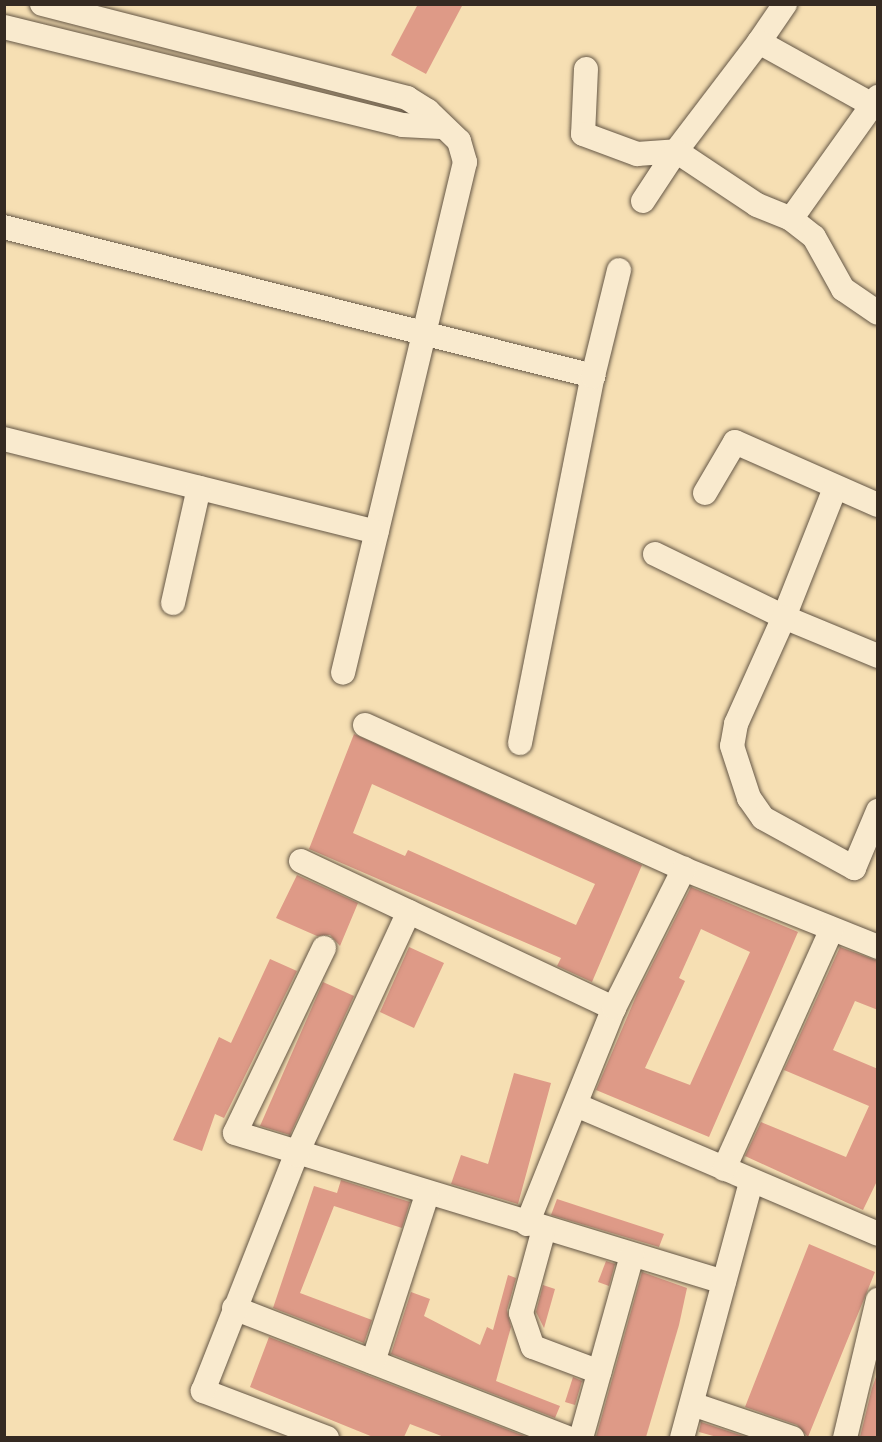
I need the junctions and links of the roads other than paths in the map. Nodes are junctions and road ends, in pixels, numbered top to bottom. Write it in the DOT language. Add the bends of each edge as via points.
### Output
graph roads {
  1 [pos="42,4"];
  2 [pos="785,4"];
  3 [pos="4,27"];
  4 [pos="759,42"];
  5 [pos="586,69"];
  6 [pos="875,103"];
  7 [pos="441,127"];
  8 [pos="676,151"];
  9 [pos="643,201"];
  10 [pos="791,219"];
  11 [pos="4,227"];
  12 [pos="619,270"];
  13 [pos="878,313"];
  14 [pos="424,333"];
  15 [pos="592,376"];
  16 [pos="4,439"];
  17 [pos="199,488"];
  18 [pos="835,488"];
  19 [pos="705,494"];
  20 [pos="878,505"];
  21 [pos="377,532"];
  22 [pos="655,554"];
  23 [pos="173,603"];
  24 [pos="784,618"];
  25 [pos="878,656"];
  26 [pos="343,673"];
  27 [pos="365,725"];
  28 [pos="520,743"];
  29 [pos="878,812"];
  30 [pos="301,861"];
  31 [pos="684,869"];
  32 [pos="409,912"];
  33 [pos="832,929"];
  34 [pos="878,947"];
  35 [pos="324,948"];
  36 [pos="614,1008"];
  37 [pos="576,1105"];
  38 [pos="297,1155"];
  39 [pos="724,1169"];
  40 [pos="751,1182"];
  41 [pos="427,1195"];
  42 [pos="536,1227"];
  43 [pos="878,1234"];
  44 [pos="632,1255"];
  45 [pos="724,1282"];
  46 [pos="878,1300"];
  47 [pos="234,1308"];
  48 [pos="373,1362"];
  49 [pos="599,1372"];
  50 [pos="692,1404"];
  51 [pos="763,1433"];
  52 [pos="327,1437"];
  53 [pos="568,1437"];
  54 [pos="581,1437"];
  55 [pos="682,1437"];
  56 [pos="792,1437"];
  57 [pos="845,1437"];
  1 -- 7 [label="street" via="407,98 428,111"];
  2 -- 4 [label="street"];
  3 -- 7 [label="street" via="402,125"];
  4 -- 6 [label="street"];
  4 -- 8 [label="street"];
  5 -- 8 [label="street" via="583,134 637,154"];
  6 -- 10 [label="street"];
  7 -- 14 [label="street" via="459,141 465,162"];
  8 -- 9 [label="street"];
  8 -- 10 [label="street" via="758,205"];
  10 -- 13 [label="street" via="814,237 843,289"];
  11 -- 14 [label="street"];
  12 -- 15 [label="street"];
  14 -- 15 [label="street"];
  14 -- 21 [label="street"];
  15 -- 28 [label="street"];
  16 -- 17 [label="street"];
  17 -- 21 [label="street"];
  17 -- 23 [label="street"];
  18 -- 19 [label="street" via="735,442"];
  18 -- 20 [label="street"];
  18 -- 24 [label="street"];
  21 -- 26 [label="street"];
  22 -- 24 [label="street"];
  24 -- 25 [label="street"];
  24 -- 29 [label="street" via="736,724 732,746 749,798 763,818 854,868"];
  27 -- 31 [label="street"];
  30 -- 32 [label="street"];
  31 -- 33 [label="street"];
  31 -- 36 [label="street"];
  32 -- 36 [label="street"];
  32 -- 38 [label="street"];
  33 -- 34 [label="street"];
  33 -- 39 [label="street"];
  35 -- 38 [label="street" via="236,1133"];
  36 -- 37 [label="street"];
  37 -- 39 [label="street"];
  37 -- 42 [label="street"];
  38 -- 41 [label="street"];
  38 -- 47 [label="street"];
  39 -- 40 [label="street"];
  40 -- 43 [label="street"];
  40 -- 45 [label="street"];
  41 -- 42 [label="street"];
  41 -- 48 [label="street"];
  42 -- 44 [label="street"];
  42 -- 49 [label="street" via="521,1313 533,1347"];
  44 -- 45 [label="street"];
  44 -- 49 [label="street"];
  45 -- 50 [label="street"];
  46 -- 57 [label="street"];
  47 -- 48 [label="street"];
  47 -- 52 [label="street" via="202,1391"];
  48 -- 53 [label="street"];
  49 -- 54 [label="street"];
  50 -- 51 [label="street"];
  50 -- 55 [label="street"];
  51 -- 56 [label="street"];
}
